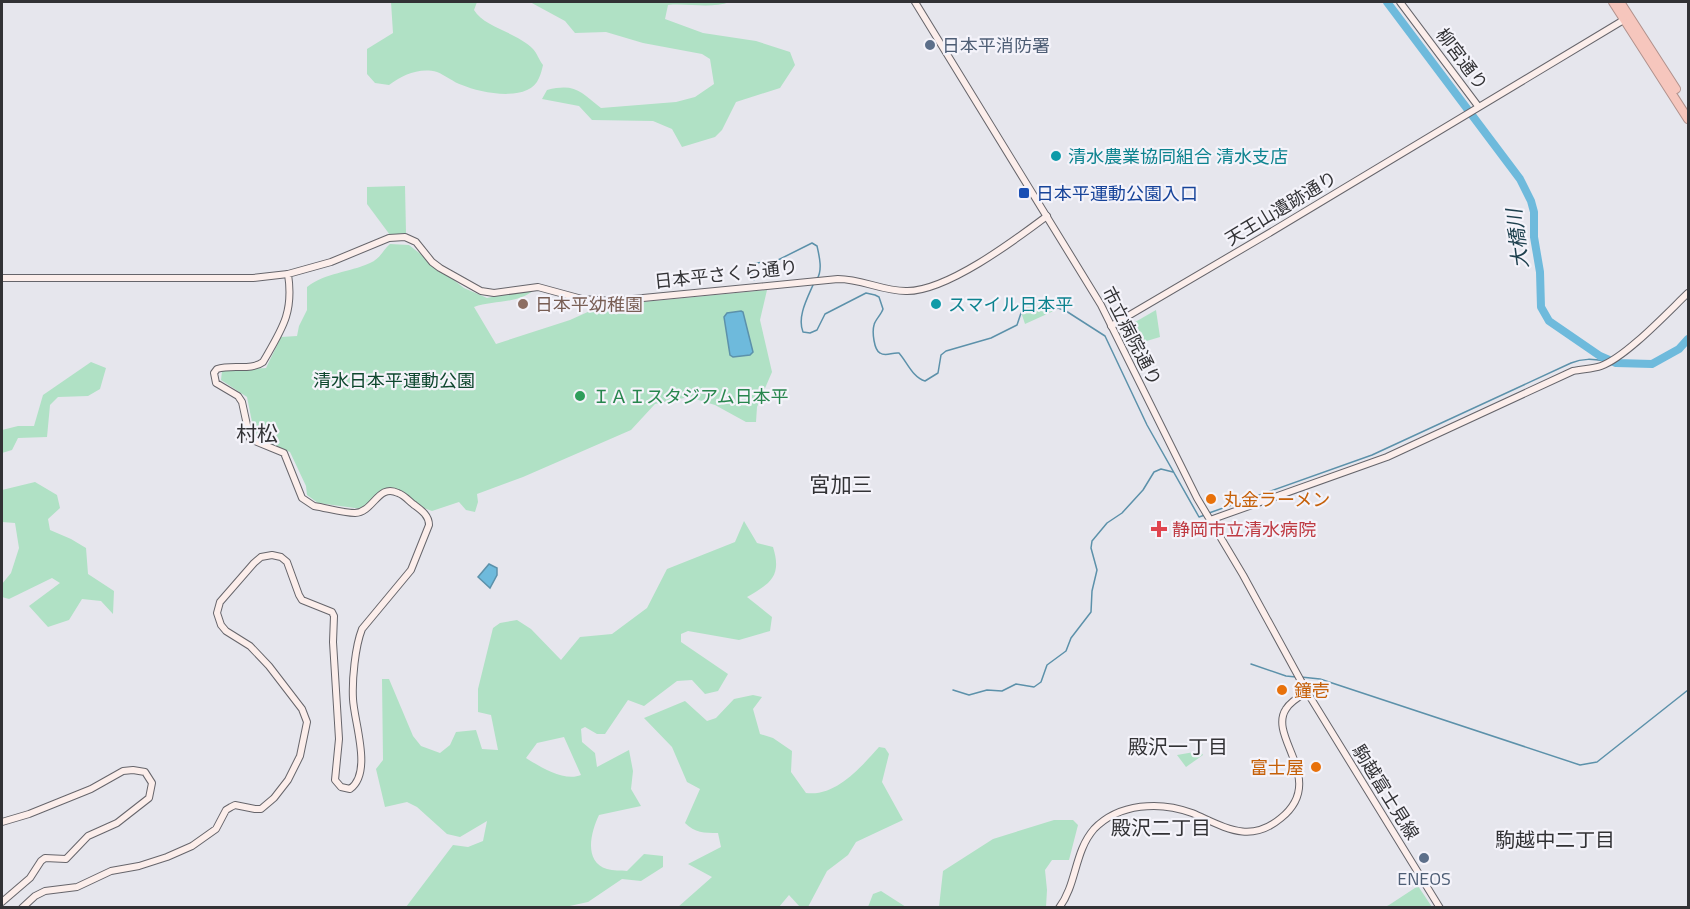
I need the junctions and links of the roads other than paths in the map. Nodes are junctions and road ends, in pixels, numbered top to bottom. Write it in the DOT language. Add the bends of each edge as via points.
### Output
graph roads {
  1 [pos="915,2"];
  2 [pos="1400,2"];
  3 [pos="1613,2"];
  4 [pos="1620,2"];
  5 [pos="1627,17"];
  6 [pos="1476,108"];
  7 [pos="1689,110"];
  8 [pos="1689,119"];
  9 [pos="1047,216"];
  10 [pos="288,274"];
  11 [pos="2,278"];
  12 [pos="1689,293"];
  13 [pos="1111,326"];
  14 [pos="1210,520"];
  15 [pos="1307,692"];
  16 [pos="2,822"];
  17 [pos="2,902"];
  18 [pos="22,908"];
  19 [pos="1059,908"];
  20 [pos="1440,908"];
  1 -- 9 [label="street, 市立病院通り"];
  2 -- 6 [label="street, 柳宮通り"];
  3 -- 5 [label="highway"];
  4 -- 5 [label="highway"];
  5 -- 6 [label="street"];
  5 -- 7 [label="highway"];
  5 -- 8 [label="highway"];
  6 -- 13 [label="street, 天王山遺跡通り"];
  9 -- 10 [label="street, 日本平さくら通り" via="994,255 934,285 909,292 838,279 612,301 582,299 538,286 488,293 440,268 412,239 396,237"];
  9 -- 13 [label="street, 市立病院通り"];
  10 -- 11 [label="street, 日本平さくら通り" via="253,278"];
  10 -- 18 [label="street" via="290,309 263,362 217,369 216,383 242,402 250,439 284,453 302,498 308,503 356,513 369,507 384,491 391,490 401,494 429,520 411,570 362,629 357,641 353,697 362,759 359,778 350,789 335,780 339,739 332,612 302,600 291,570 281,557 261,558 220,602 217,613 226,631 259,655 302,709 307,722 304,741 288,780 261,808 231,807 216,829 192,846 152,862 111,871 77,887 45,891"];
  12 -- 14 [label="street" via="1643,336 1605,364 1573,371 1388,457"];
  13 -- 14 [label="street, 市立病院通り"];
  14 -- 15 [label="street, 市立病院通り"];
  15 -- 19 [label="street" via="1286,708 1282,718 1282,730 1297,765 1298,785 1292,806 1278,821 1260,830 1239,832 1175,808 1128,809 1105,819 1084,843 1067,896"];
  15 -- 20 [label="street, 駒越富士見線"];
  16 -- 17 [label="street" via="91,789 129,770 145,772 152,783 149,798 111,826 87,836 66,859 40,861 30,878"];
}
